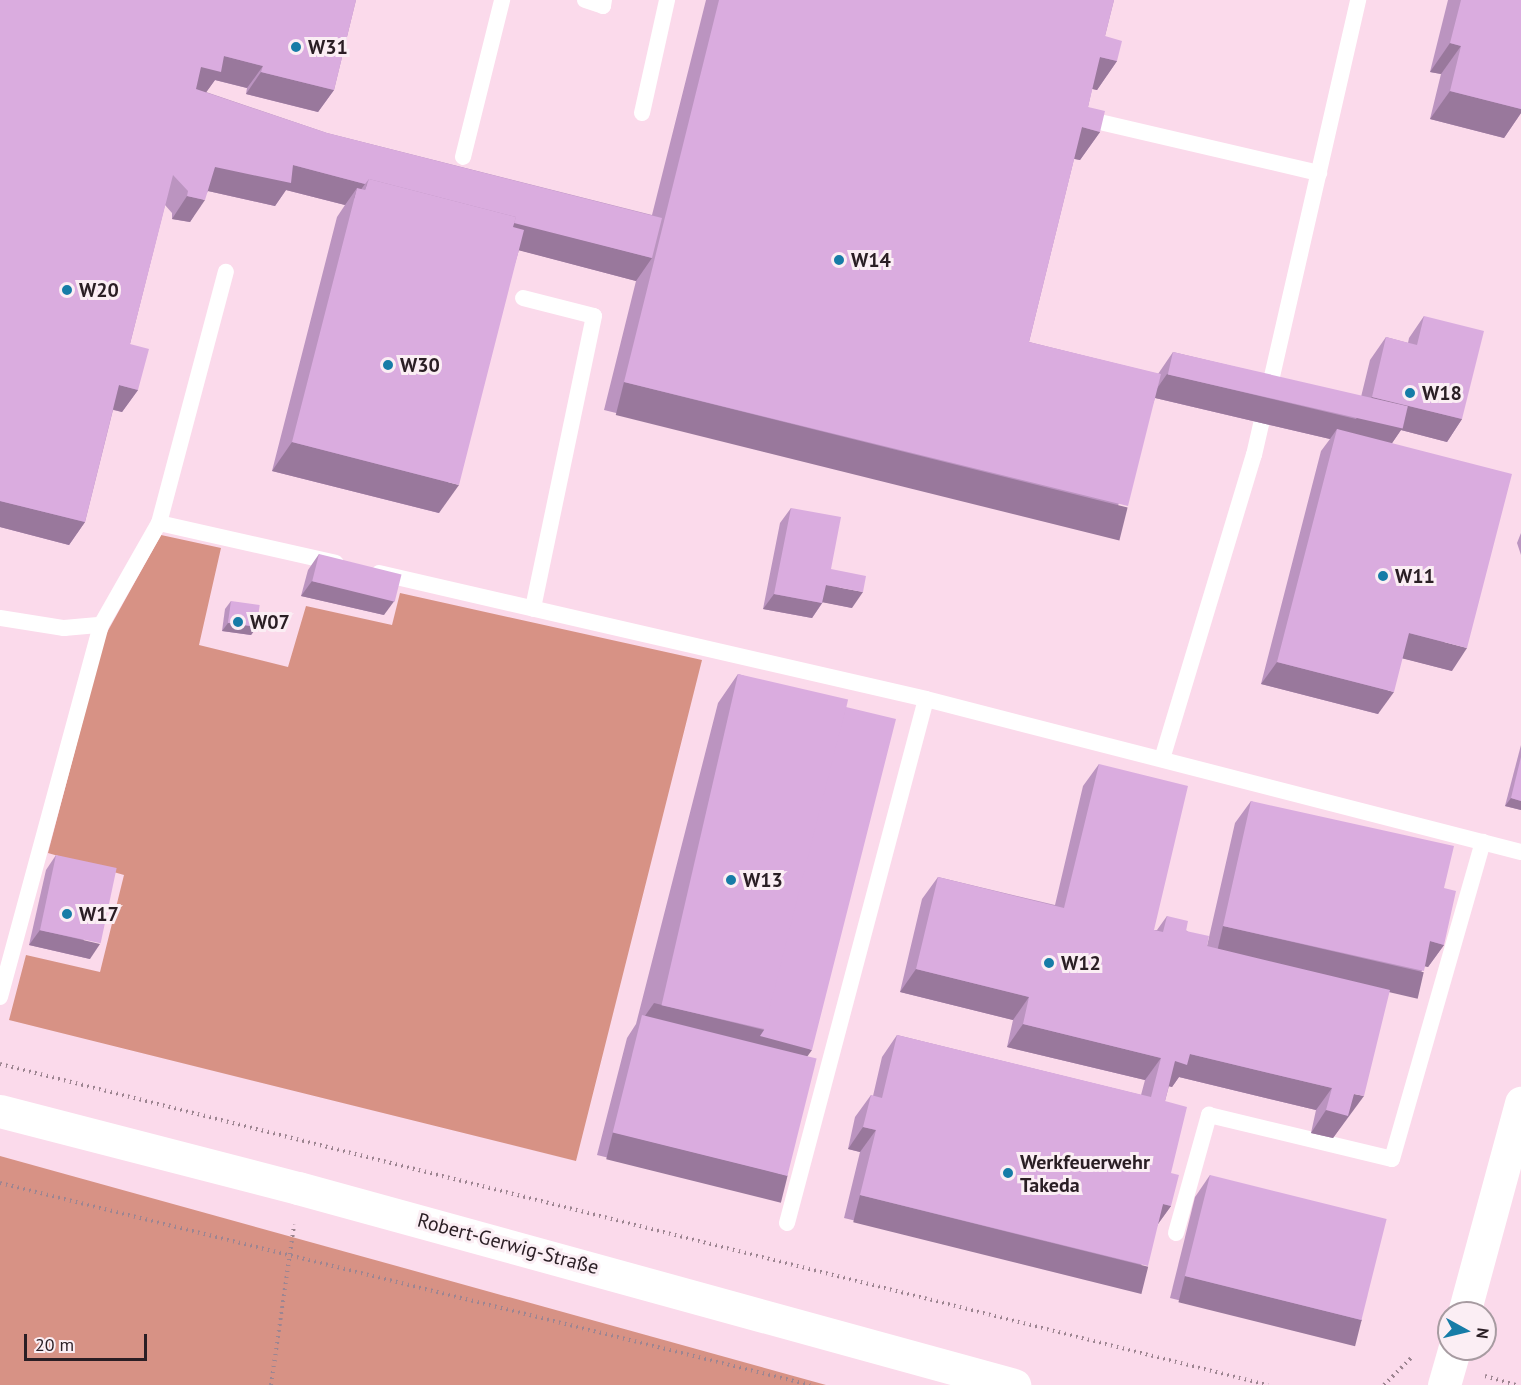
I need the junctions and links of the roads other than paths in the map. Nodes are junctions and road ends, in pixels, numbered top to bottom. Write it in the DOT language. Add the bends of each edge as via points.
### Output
graph roads {
  1 [pos="502,0"];
  2 [pos="585,0"];
  3 [pos="604,0"];
  4 [pos="667,0"];
  5 [pos="1358,0"];
  6 [pos="642,113"];
  7 [pos="1104,123"];
  8 [pos="463,157"];
  9 [pos="1319,173"];
  10 [pos="226,272"];
  11 [pos="523,298"];
  12 [pos="159,523"];
  13 [pos="533,609"];
  14 [pos="0,618"];
  15 [pos="101,625"];
  16 [pos="926,699"];
  17 [pos="1162,759"];
  18 [pos="1484,842"];
  19 [pos="1521,852"];
  20 [pos="0,997"];
  21 [pos="1521,1103"];
  22 [pos="0,1111"];
  23 [pos="787,1223"];
  24 [pos="1176,1233"];
  25 [pos="1467,1301"];
  26 [pos="1451,1361"];
  27 [pos="1014,1385"];
  28 [pos="1444,1385"];
  1 -- 8 [label="lane"];
  2 -- 3 [label="lane" via="603,6"];
  4 -- 6 [label="lane"];
  5 -- 9 [label="lane"];
  7 -- 9 [label="lane"];
  9 -- 17 [label="lane" via="1254,454"];
  10 -- 12 [label="lane"];
  11 -- 13 [label="lane" via="594,316"];
  12 -- 13 [label="lane"];
  12 -- 15 [label="lane"];
  13 -- 16 [label="lane"];
  14 -- 15 [label="lane" via="64,628"];
  15 -- 20 [label="lane"];
  16 -- 17 [label="lane"];
  16 -- 23 [label="lane"];
  17 -- 18 [label="lane"];
  18 -- 19 [label="lane"];
  18 -- 24 [label="lane" via="1392,1159 1209,1115"];
  21 -- 25 [label="street"];
  22 -- 27 [label="street, Robert-Gerwig-Straße" via="298,1188"];
  26 -- 28 [label="street"];
}
